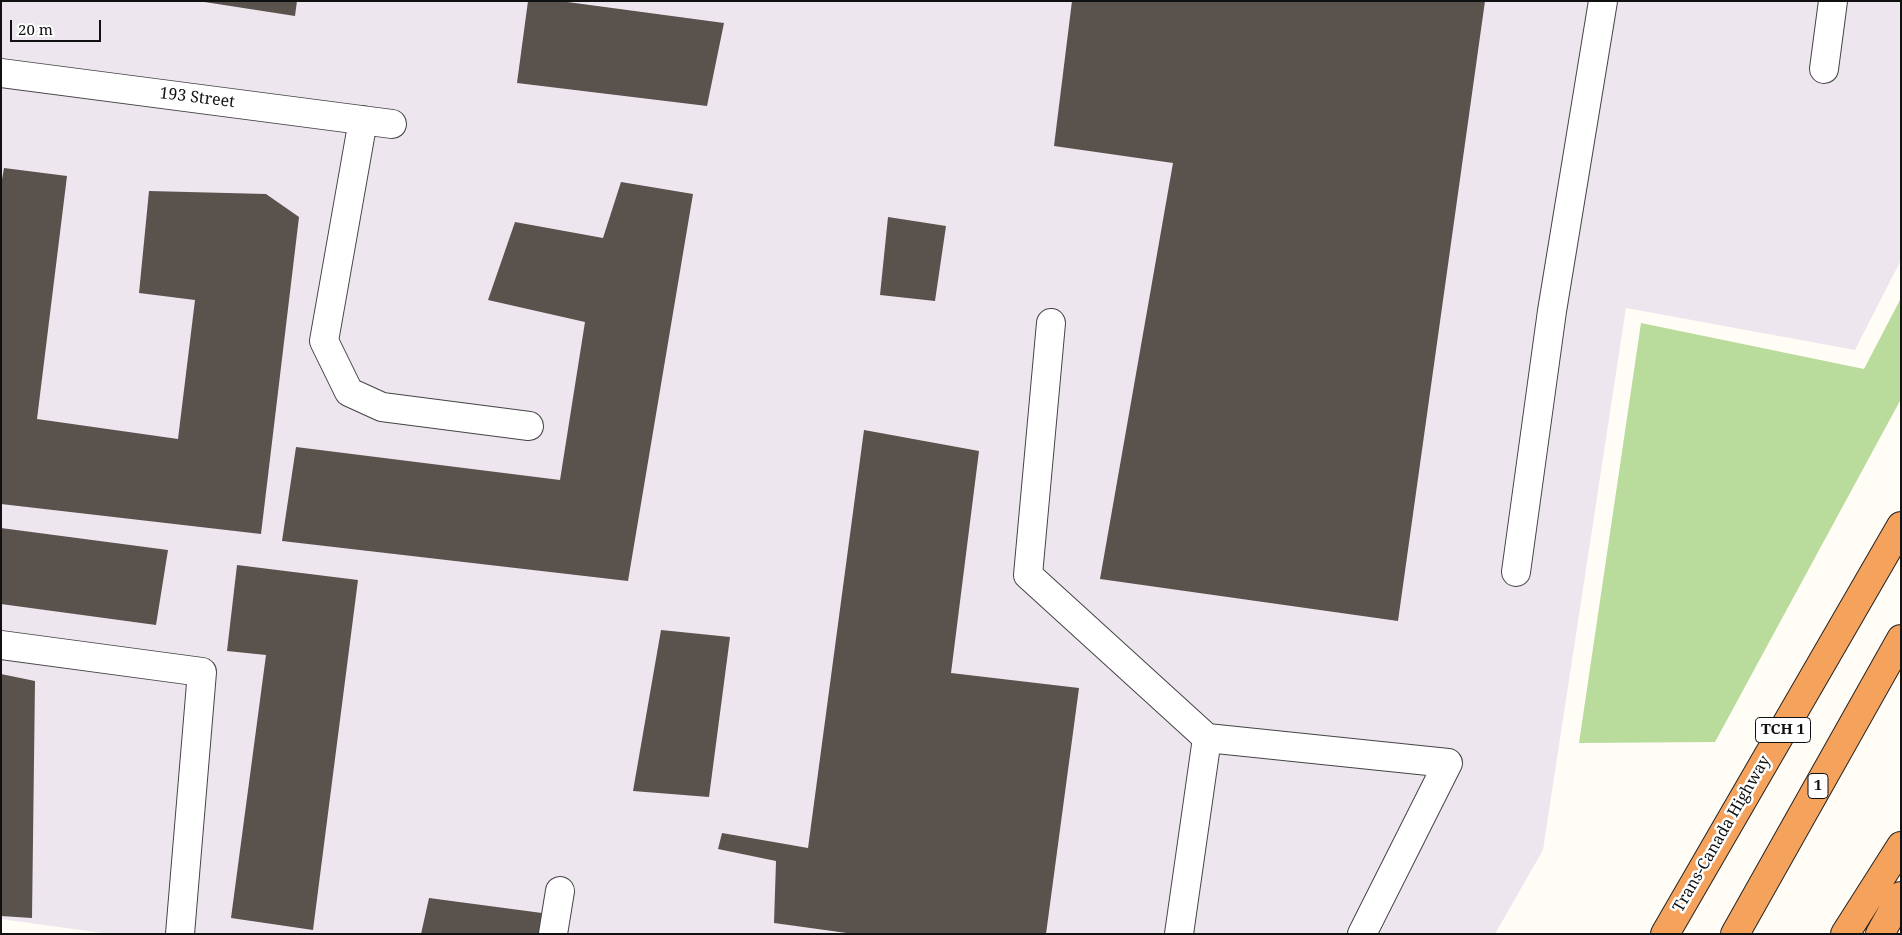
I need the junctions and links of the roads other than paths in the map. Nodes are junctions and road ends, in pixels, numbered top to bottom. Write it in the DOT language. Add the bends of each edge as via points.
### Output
graph roads {
  1 [pos="1603,1"];
  2 [pos="1833,1"];
  3 [pos="1824,69"];
  4 [pos="1,73"];
  5 [pos="363,120"];
  6 [pos="392,124"];
  7 [pos="1051,322"];
  8 [pos="528,426"];
  9 [pos="1901,526"];
  10 [pos="1516,572"];
  11 [pos="1901,639"];
  12 [pos="1,645"];
  13 [pos="1207,738"];
  14 [pos="1901,846"];
  15 [pos="560,891"];
  16 [pos="1901,896"];
  17 [pos="180,934"];
  18 [pos="553,934"];
  19 [pos="1179,934"];
  20 [pos="1362,934"];
  21 [pos="1664,934"];
  22 [pos="1735,934"];
  23 [pos="1845,934"];
  24 [pos="1880,934"];
  1 -- 10 [label="street" via="1552,311"];
  2 -- 3 [label="street"];
  4 -- 5 [label="street, 193 Street"];
  5 -- 6 [label="street, 193 Street"];
  5 -- 8 [label="street" via="324,341 348,392 382,407"];
  7 -- 13 [label="street" via="1028,575"];
  9 -- 21 [label="highway, Trans-Canada Highway / TCH 1"];
  11 -- 22 [label="highway, 1"];
  12 -- 17 [label="street" via="202,672"];
  13 -- 19 [label="street"];
  13 -- 20 [label="street" via="1448,763"];
  14 -- 23 [label="highway"];
  15 -- 18 [label="street"];
  16 -- 24 [label="highway"];
}
